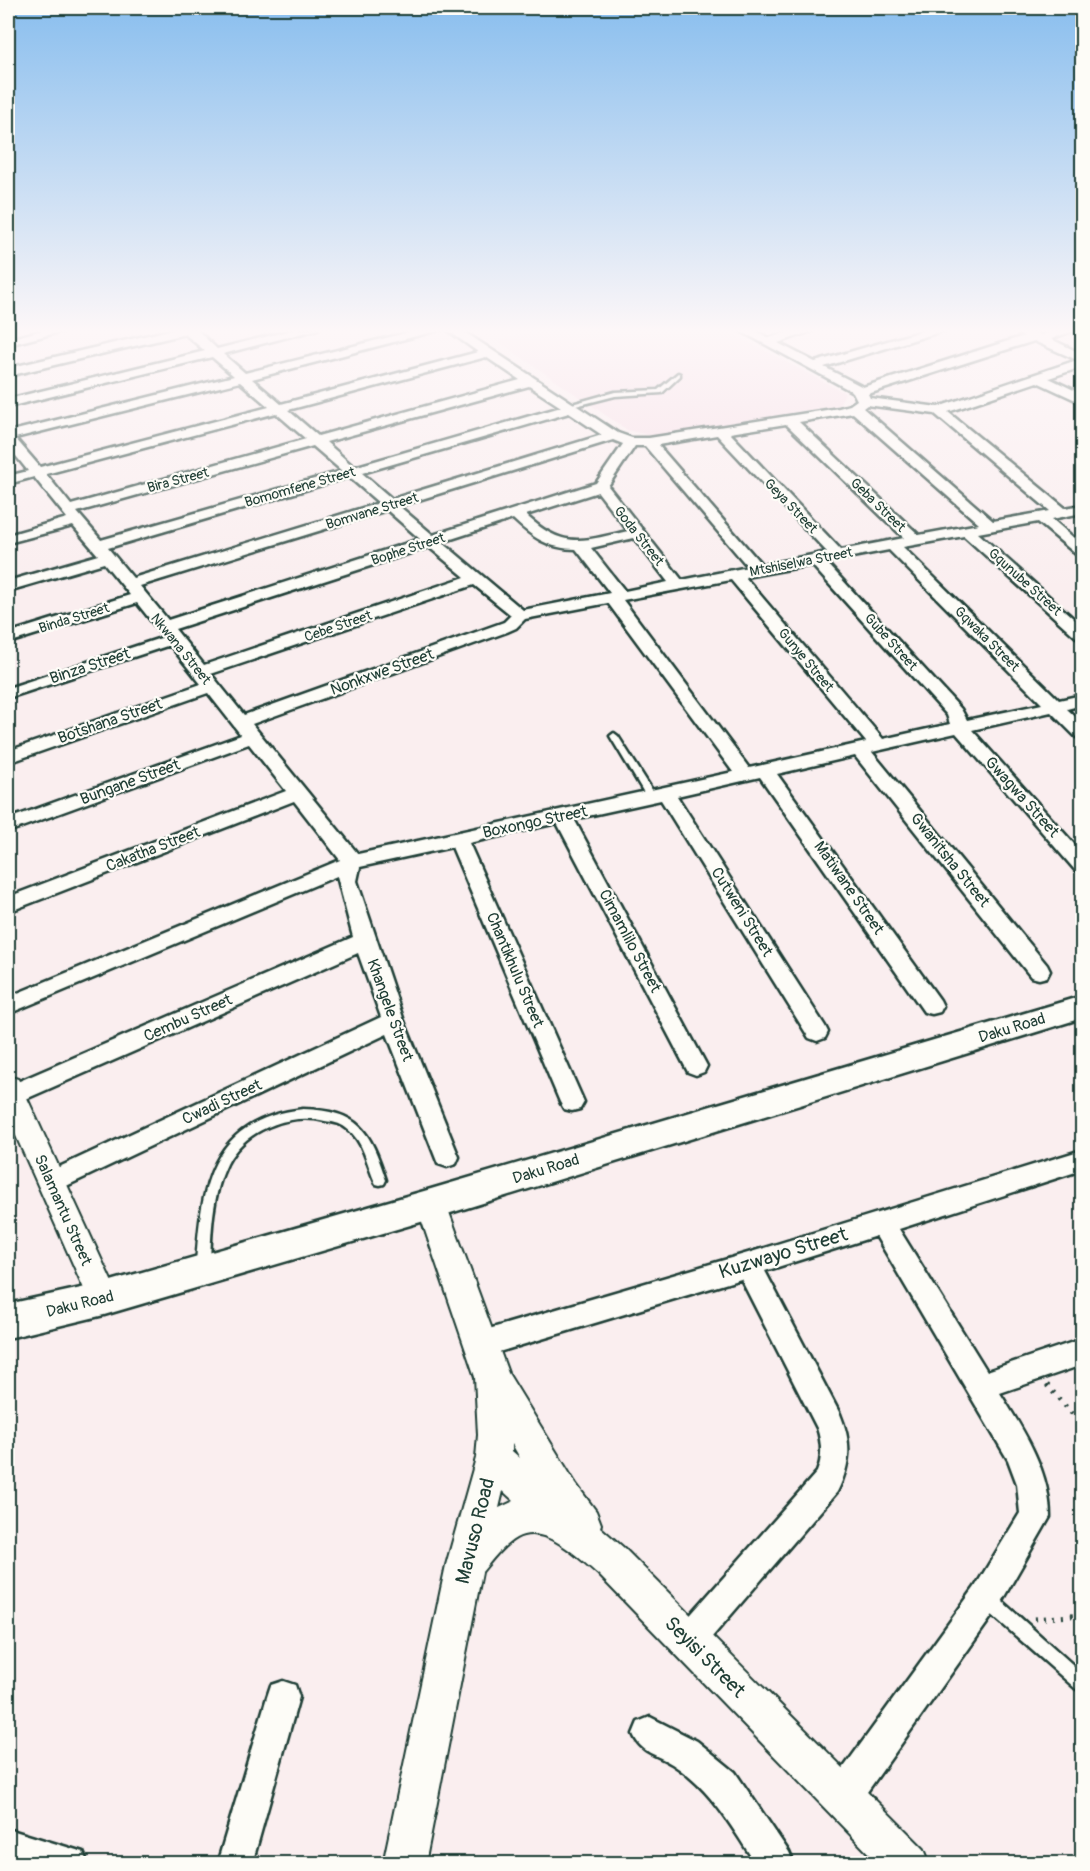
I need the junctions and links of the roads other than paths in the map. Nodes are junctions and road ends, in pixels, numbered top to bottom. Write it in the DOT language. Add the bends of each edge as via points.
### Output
graph roads {
  1 [pos="90,416"];
  2 [pos="247,416"];
  3 [pos="288,416"];
  4 [pos="404,416"];
  5 [pos="538,416"];
  6 [pos="583,416"];
  7 [pos="803,416"];
  8 [pos="876,416"];
  9 [pos="945,416"];
  10 [pos="789,420"];
  11 [pos="720,431"];
  12 [pos="613,436"];
  13 [pos="8,437"];
  14 [pos="316,441"];
  15 [pos="631,442"];
  16 [pos="649,442"];
  17 [pos="38,472"];
  18 [pos="352,472"];
  19 [pos="8,480"];
  20 [pos="601,486"];
  21 [pos="392,505"];
  22 [pos="1083,509"];
  23 [pos="1062,513"];
  24 [pos="516,514"];
  25 [pos="72,515"];
  26 [pos="1041,517"];
  27 [pos="990,526"];
  28 [pos="967,531"];
  29 [pos="637,533"];
  30 [pos="8,539"];
  31 [pos="915,540"];
  32 [pos="431,541"];
  33 [pos="581,545"];
  34 [pos="892,545"];
  35 [pos="103,551"];
  36 [pos="1083,552"];
  37 [pos="838,555"];
  38 [pos="815,559"];
  39 [pos="758,570"];
  40 [pos="734,574"];
  41 [pos="476,579"];
  42 [pos="677,584"];
  43 [pos="8,586"];
  44 [pos="135,591"];
  45 [pos="616,596"];
  46 [pos="520,615"];
  47 [pos="168,633"];
  48 [pos="1083,634"];
  49 [pos="8,638"];
  50 [pos="207,679"];
  51 [pos="8,693"];
  52 [pos="1083,700"];
  53 [pos="1056,706"];
  54 [pos="961,728"];
  55 [pos="246,730"];
  56 [pos="1083,733"];
  57 [pos="614,735"];
  58 [pos="869,748"];
  59 [pos="8,757"];
  60 [pos="755,773"];
  61 [pos="297,793"];
  62 [pos="659,794"];
  63 [pos="563,816"];
  64 [pos="8,826"];
  65 [pos="458,839"];
  66 [pos="352,862"];
  67 [pos="1083,866"];
  68 [pos="8,905"];
  69 [pos="365,941"];
  70 [pos="1040,971"];
  71 [pos="8,1006"];
  72 [pos="932,1006"];
  73 [pos="1083,1007"];
  74 [pos="393,1021"];
  75 [pos="817,1032"];
  76 [pos="696,1066"];
  77 [pos="9,1091"];
  78 [pos="572,1102"];
  79 [pos="447,1157"];
  80 [pos="1083,1160"];
  81 [pos="380,1180"];
  82 [pos="51,1182"];
  83 [pos="431,1204"];
  84 [pos="881,1222"];
  85 [pos="748,1264"];
  86 [pos="203,1270"];
  87 [pos="104,1299"];
  88 [pos="8,1321"];
  89 [pos="482,1344"];
  90 [pos="1083,1353"];
  91 [pos="492,1377"];
  92 [pos="981,1386"];
  93 [pos="494,1458"];
  94 [pos="570,1526"];
  95 [pos="611,1561"];
  96 [pos="465,1565"];
  97 [pos="986,1598"];
  98 [pos="688,1641"];
  99 [pos="1083,1683"];
  100 [pos="283,1697"];
  101 [pos="650,1734"];
  102 [pos="843,1797"];
  103 [pos="8,1846"];
  104 [pos="72,1863"];
  105 [pos="234,1863"];
  106 [pos="404,1863"];
  107 [pos="777,1863"];
  108 [pos="909,1863"];
  1 -- 13 [label="street"];
  2 -- 17 [label="street"];
  3 -- 14 [label="street"];
  4 -- 14 [label="street, Bira Street"];
  5 -- 18 [label="street, Bomomfene Street"];
  6 -- 12 [label="street"];
  7 -- 10 [label="street"];
  8 -- 27 [label="street"];
  9 -- 23 [label="street"];
  10 -- 11 [label="street"];
  10 -- 31 [label="street, Geba Street"];
  11 -- 16 [label="street"];
  11 -- 37 [label="street, Geya Street"];
  12 -- 15 [label="street"];
  12 -- 21 [label="street, Bomvane Street"];
  13 -- 17 [label="street, Nkwana Street"];
  14 -- 18 [label="street"];
  14 -- 25 [label="street, Bira Street"];
  15 -- 16 [label="street"];
  15 -- 20 [label="street"];
  16 -- 39 [label="street"];
  17 -- 19 [label="street"];
  17 -- 25 [label="street, Nkwana Street"];
  18 -- 21 [label="street"];
  18 -- 35 [label="street, Bomomfene Street"];
  20 -- 24 [label="street, Bophe Street"];
  20 -- 29 [label="street, Goda Street"];
  21 -- 32 [label="street"];
  21 -- 44 [label="street, Bomvane Street"];
  22 -- 23 [label="street, Mtshiselwa Street"];
  23 -- 26 [label="street, Mtshiselwa Street"];
  24 -- 32 [label="street, Bophe Street"];
  24 -- 33 [label="street" via="548,540"];
  25 -- 30 [label="street, Bira Street"];
  25 -- 35 [label="street, Nkwana Street"];
  26 -- 27 [label="street, Mtshiselwa Street"];
  26 -- 36 [label="street"];
  27 -- 28 [label="street, Mtshiselwa Street"];
  28 -- 31 [label="street, Mtshiselwa Street"];
  28 -- 48 [label="street, Gqunube Street"];
  29 -- 33 [label="street"];
  29 -- 42 [label="street, Goda Street"];
  31 -- 34 [label="street, Mtshiselwa Street"];
  32 -- 41 [label="street"];
  32 -- 47 [label="street, Bophe Street"];
  33 -- 45 [label="street, Matiwane Street"];
  34 -- 37 [label="street, Mtshiselwa Street"];
  34 -- 53 [label="street, Gqwaka Street"];
  35 -- 43 [label="street, Bomomfene Street"];
  35 -- 44 [label="street, Nkwana Street"];
  37 -- 38 [label="street, Mtshiselwa Street"];
  38 -- 39 [label="street, Mtshiselwa Street"];
  38 -- 54 [label="street, Gube Street" via="955,713"];
  39 -- 40 [label="street, Mtshiselwa Street"];
  40 -- 42 [label="street, Mtshiselwa Street"];
  40 -- 58 [label="street, Gunye Street"];
  41 -- 46 [label="street"];
  41 -- 50 [label="street, Cebe Street"];
  42 -- 45 [label="street, Mtshiselwa Street"];
  44 -- 47 [label="street, Nkwana Street"];
  44 -- 49 [label="street, Binda Street"];
  45 -- 46 [label="street, Mtshiselwa Street"];
  45 -- 60 [label="street, Matiwane Street"];
  46 -- 55 [label="street, Nonkxwe Street" via="501,629"];
  47 -- 50 [label="street, Nkwana Street"];
  47 -- 51 [label="street, Binza Street"];
  50 -- 55 [label="street, Nkwana Street"];
  50 -- 59 [label="street, Botshana Street"];
  52 -- 53 [label="street, Boxongo Street"];
  53 -- 54 [label="street, Boxongo Street"];
  53 -- 56 [label="street, Gqwaka Street"];
  54 -- 58 [label="street, Boxongo Street"];
  54 -- 67 [label="street, Gwagwa Street"];
  55 -- 61 [label="street, Nkwana Street"];
  55 -- 64 [label="street, Bungane Street"];
  57 -- 62 [label="lane"];
  58 -- 60 [label="street, Boxongo Street"];
  58 -- 70 [label="street, Gwanitsha Street"];
  60 -- 62 [label="street, Boxongo Street"];
  60 -- 72 [label="street, Matiwane Street"];
  61 -- 66 [label="street, Nkwana Street"];
  61 -- 68 [label="street, Cakatha Street"];
  62 -- 63 [label="street, Boxongo Street"];
  62 -- 75 [label="street, Cutweni Street"];
  63 -- 65 [label="street, Boxongo Street"];
  63 -- 76 [label="street, Cimamlilo Street"];
  65 -- 66 [label="street, Boxongo Street"];
  65 -- 78 [label="street, Chantikhulu Street"];
  66 -- 69 [label="street, Khangele Street" via="347,880"];
  66 -- 71 [label="street, Boxongo Street"];
  69 -- 74 [label="street, Khangele Street"];
  69 -- 77 [label="street, Cembu Street"];
  73 -- 83 [label="main road, Daku Road"];
  74 -- 79 [label="street, Khangele Street"];
  74 -- 82 [label="street, Cwadi Street"];
  77 -- 82 [label="street, Salamantu Street"];
  80 -- 84 [label="street, Kuzwayo Street"];
  81 -- 86 [label="lane" via="369,1146 349,1122 325,1114 297,1113 269,1120 243,1137 224,1158 212,1190"];
  82 -- 87 [label="street, Salamantu Street"];
  83 -- 86 [label="main road, Daku Road"];
  83 -- 89 [label="street, Mavuso Road"];
  84 -- 85 [label="street, Kuzwayo Street"];
  84 -- 92 [label="street"];
  85 -- 89 [label="street, Kuzwayo Street"];
  85 -- 98 [label="street" via="830,1424 837,1454 827,1482"];
  86 -- 87 [label="main road, Daku Road"];
  87 -- 88 [label="main road, Daku Road"];
  89 -- 91 [label="street, Mavuso Road"];
  90 -- 92 [label="street"];
  91 -- 93 [label="street, Mavuso Road"];
  91 -- 95 [label="street" via="562,1497"];
  92 -- 97 [label="street" via="1032,1481 1037,1502 1035,1517"];
  93 -- 94 [label="street, Seyisi Street"];
  93 -- 96 [label="street, Mavuso Road"];
  94 -- 95 [label="street, Seyisi Street"];
  94 -- 96 [label="street" via="530,1517 512,1520 484,1539"];
  95 -- 98 [label="street, Seyisi Street"];
  96 -- 106 [label="street, Mavuso Road"];
  97 -- 99 [label="lane"];
  97 -- 102 [label="street"];
  98 -- 102 [label="street, Seyisi Street"];
  100 -- 105 [label="street"];
  101 -- 107 [label="street" via="685,1753 723,1784"];
  102 -- 108 [label="street, Seyisi Street"];
  103 -- 104 [label="street"];
}
